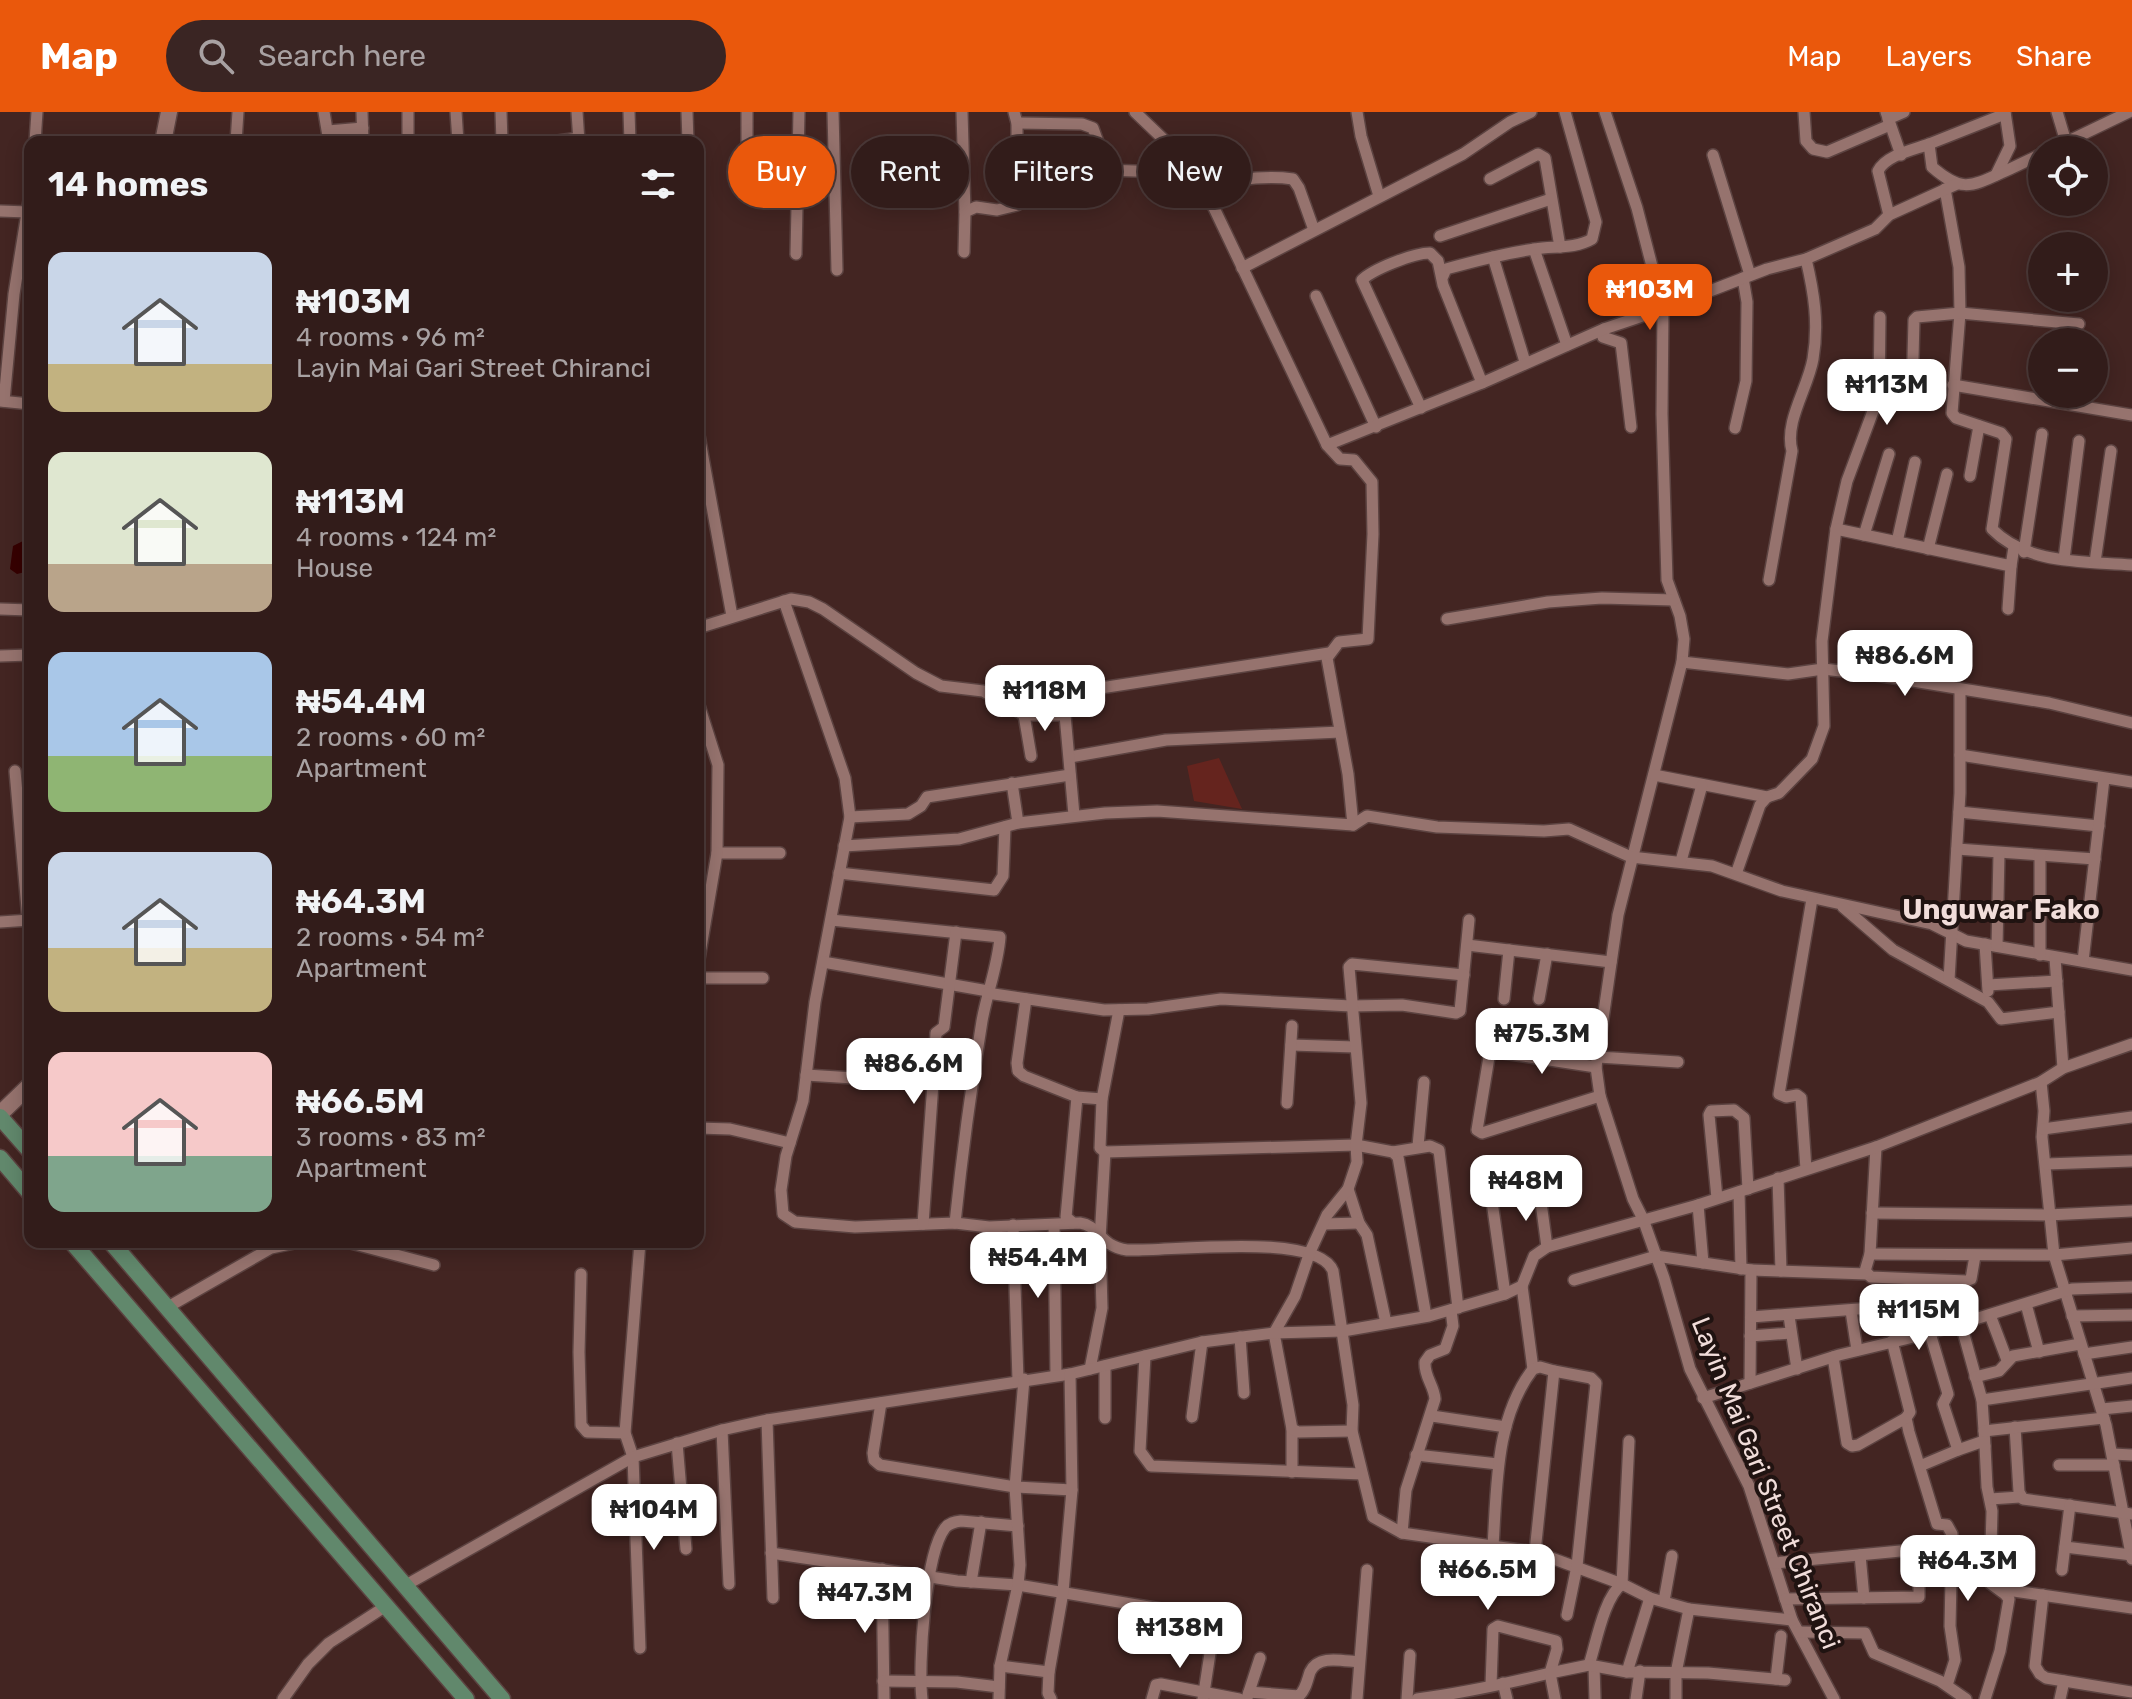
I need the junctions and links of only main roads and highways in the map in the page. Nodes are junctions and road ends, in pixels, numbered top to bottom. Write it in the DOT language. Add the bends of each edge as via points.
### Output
graph roads {
  1 [pos="0,1115"];
  2 [pos="24,1144"];
  3 [pos="0,1161"];
  4 [pos="24,1187"];
  5 [pos="77,1248"];
  6 [pos="116,1248"];
  7 [pos="466,1699"];
  8 [pos="502,1699"];
  1 -- 2 [label="main road"];
  3 -- 4 [label="main road"];
  5 -- 7 [label="main road"];
  6 -- 8 [label="main road"];
}
